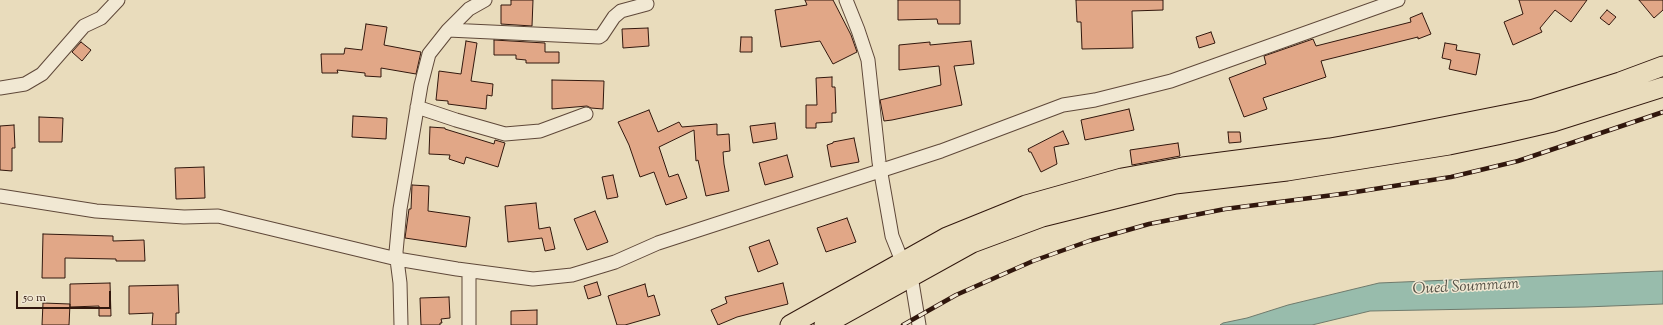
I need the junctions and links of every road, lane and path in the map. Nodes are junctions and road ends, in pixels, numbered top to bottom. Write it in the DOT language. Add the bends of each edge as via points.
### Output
graph roads {
  1 [pos="118,0"];
  2 [pos="485,0"];
  3 [pos="846,0"];
  4 [pos="1398,0"];
  5 [pos="647,4"];
  6 [pos="448,30"];
  7 [pos="1663,66"];
  8 [pos="1663,87"];
  9 [pos="0,88"];
  10 [pos="417,107"];
  11 [pos="586,114"];
  12 [pos="881,170"];
  13 [pos="0,196"];
  14 [pos="397,259"];
  15 [pos="906,269"];
  16 [pos="469,271"];
  17 [pos="401,325"];
  18 [pos="469,325"];
  19 [pos="790,325"];
  20 [pos="824,325"];
  21 [pos="919,325"];
  1 -- 9 [label="street" via="101,18 84,26 42,74 25,84"];
  2 -- 6 [label="street" via="469,9"];
  3 -- 12 [label="street" via="868,60"];
  4 -- 12 [label="street" via="1171,81 1095,100 1062,105 941,151"];
  5 -- 6 [label="street" via="621,11 598,37"];
  6 -- 10 [label="street" via="430,54"];
  7 -- 15 [label="highway" via="1534,109 1472,122 1330,148 1183,166 1122,178 1026,205 947,237"];
  8 -- 15 [label="highway" via="1554,122 1462,142 1295,170 1175,184 1112,199 1042,217"];
  10 -- 11 [label="street" via="505,134 540,131"];
  10 -- 14 [label="street" via="400,209"];
  12 -- 15 [label="street" via="892,236"];
  12 -- 16 [label="street" via="658,243 615,262 572,275 533,279"];
  13 -- 14 [label="street" via="96,210 184,217 218,216"];
  14 -- 16 [label="street"];
  14 -- 17 [label="street"];
  15 -- 19 [label="highway"];
  15 -- 20 [label="highway"];
  15 -- 21 [label="street"];
  16 -- 18 [label="street"];
}
